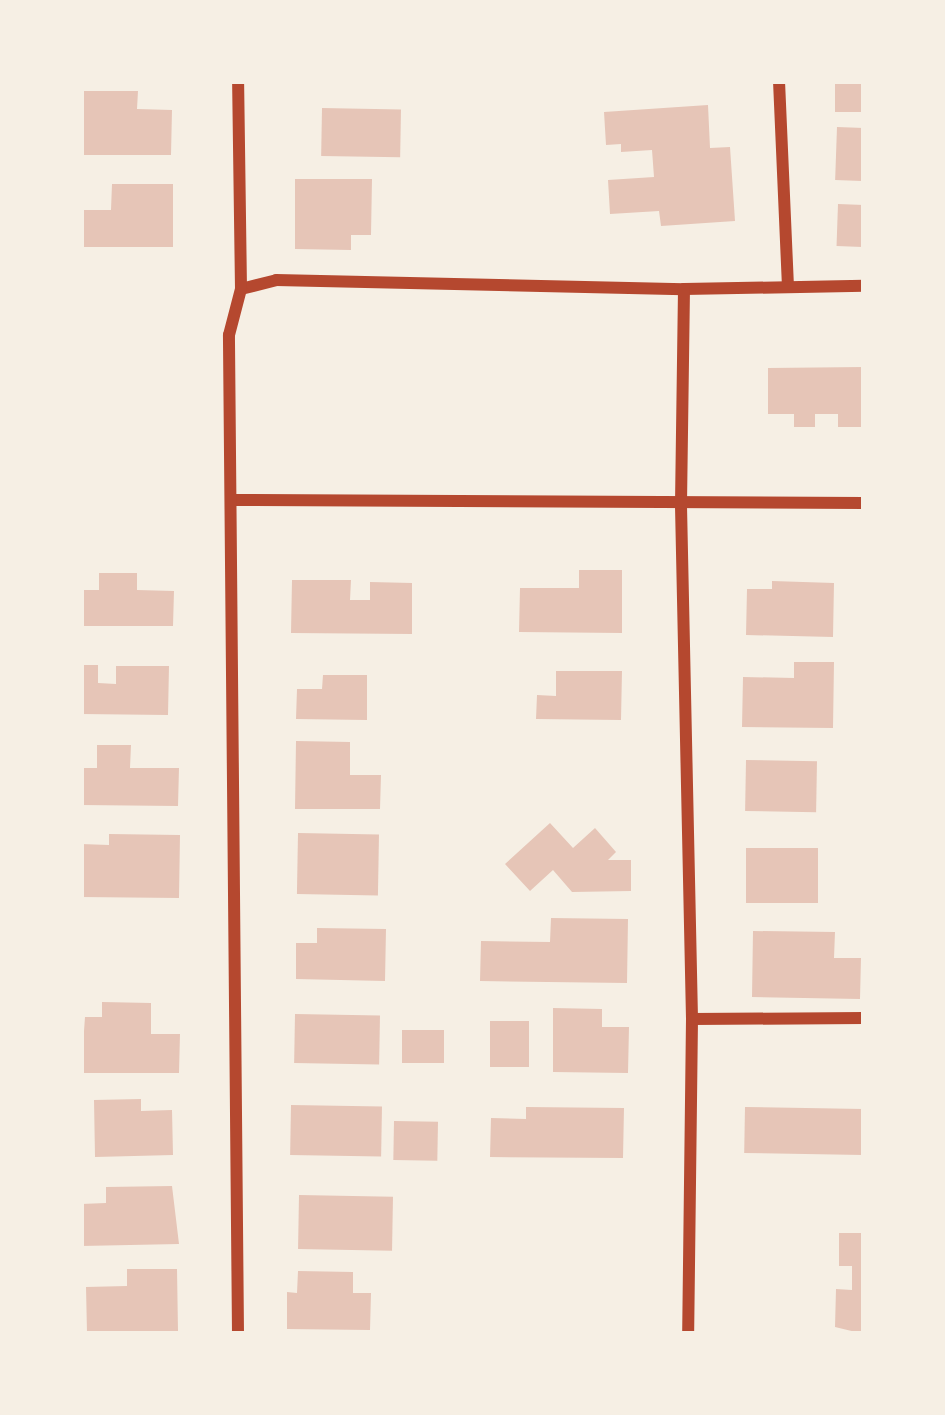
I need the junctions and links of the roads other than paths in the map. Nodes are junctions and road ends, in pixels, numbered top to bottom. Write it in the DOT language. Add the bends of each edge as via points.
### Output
graph roads {
  1 [pos="238,81"];
  2 [pos="779,81"];
  3 [pos="788,286"];
  4 [pos="864,286"];
  5 [pos="241,289"];
  6 [pos="685,289"];
  7 [pos="232,500"];
  8 [pos="864,503"];
  9 [pos="681,506"];
  10 [pos="864,1018"];
  11 [pos="692,1019"];
  12 [pos="238,1334"];
  13 [pos="688,1334"];
  1 -- 5 [label="street"];
  2 -- 3 [label="street"];
  3 -- 4 [label="street"];
  3 -- 6 [label="street"];
  5 -- 6 [label="street" via="276,280"];
  5 -- 7 [label="street" via="229,335"];
  6 -- 9 [label="street"];
  7 -- 9 [label="street"];
  7 -- 12 [label="street"];
  8 -- 9 [label="street"];
  9 -- 11 [label="street"];
  10 -- 11 [label="street"];
  11 -- 13 [label="street"];
}
